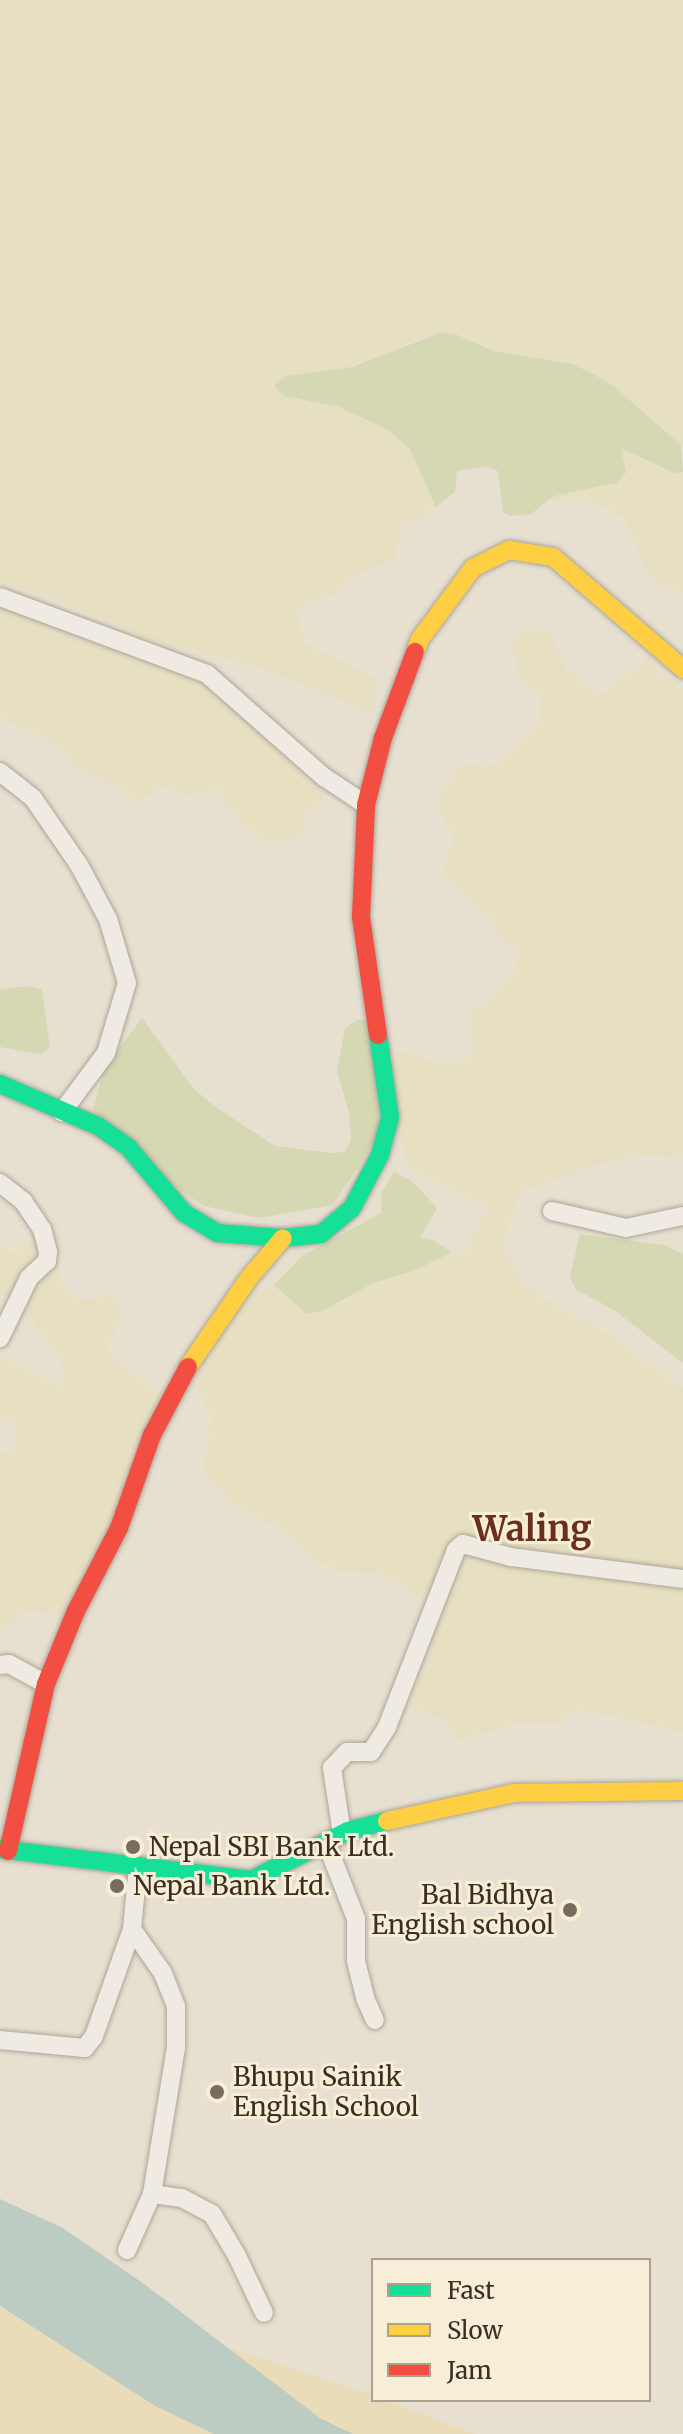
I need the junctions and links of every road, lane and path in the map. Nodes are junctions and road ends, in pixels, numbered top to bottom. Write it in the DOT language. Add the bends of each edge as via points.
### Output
graph roads {
  1 [pos="0,597"];
  2 [pos="683,669"];
  3 [pos="0,772"];
  4 [pos="366,805"];
  5 [pos="0,1084"];
  6 [pos="62,1112"];
  7 [pos="0,1183"];
  8 [pos="552,1211"];
  9 [pos="683,1216"];
  10 [pos="283,1238"];
  11 [pos="0,1338"];
  12 [pos="683,1579"];
  13 [pos="0,1665"];
  14 [pos="46,1684"];
  15 [pos="683,1791"];
  16 [pos="334,1838"];
  17 [pos="4,1850"];
  18 [pos="138,1867"];
  19 [pos="132,1929"];
  20 [pos="375,2020"];
  21 [pos="0,2040"];
  22 [pos="152,2194"];
  23 [pos="127,2250"];
  24 [pos="264,2313"];
  1 -- 4 [label="street" via="207,674 324,777"];
  2 -- 4 [label="main road" via="553,557 509,550 473,568 420,639 383,738"];
  3 -- 6 [label="street" via="33,798 79,865 108,919 127,983 106,1053"];
  4 -- 10 [label="main road" via="361,917 390,1117 380,1155 352,1208 321,1234"];
  5 -- 6 [label="main road"];
  6 -- 10 [label="main road" via="98,1126 129,1148 184,1213 217,1233"];
  7 -- 11 [label="street" via="23,1201 42,1229 48,1252"];
  8 -- 9 [label="street" via="626,1228"];
  10 -- 14 [label="main road" via="196,1352 152,1435 119,1528"];
  12 -- 16 [label="street" via="511,1557 463,1544 456,1550 387,1727 371,1752 347,1752 332,1768"];
  13 -- 14 [label="street" via="9,1664"];
  14 -- 17 [label="main road"];
  15 -- 16 [label="main road" via="514,1793 385,1819"];
  16 -- 18 [label="main road" via="251,1880"];
  16 -- 20 [label="street" via="356,1919 356,1961"];
  17 -- 18 [label="main road"];
  18 -- 19 [label="street"];
  19 -- 21 [label="street" via="85,2048"];
  19 -- 22 [label="street" via="162,1972 176,2006 174,2069"];
  22 -- 23 [label="street"];
  22 -- 24 [label="street" via="182,2198 212,2214"];
}
